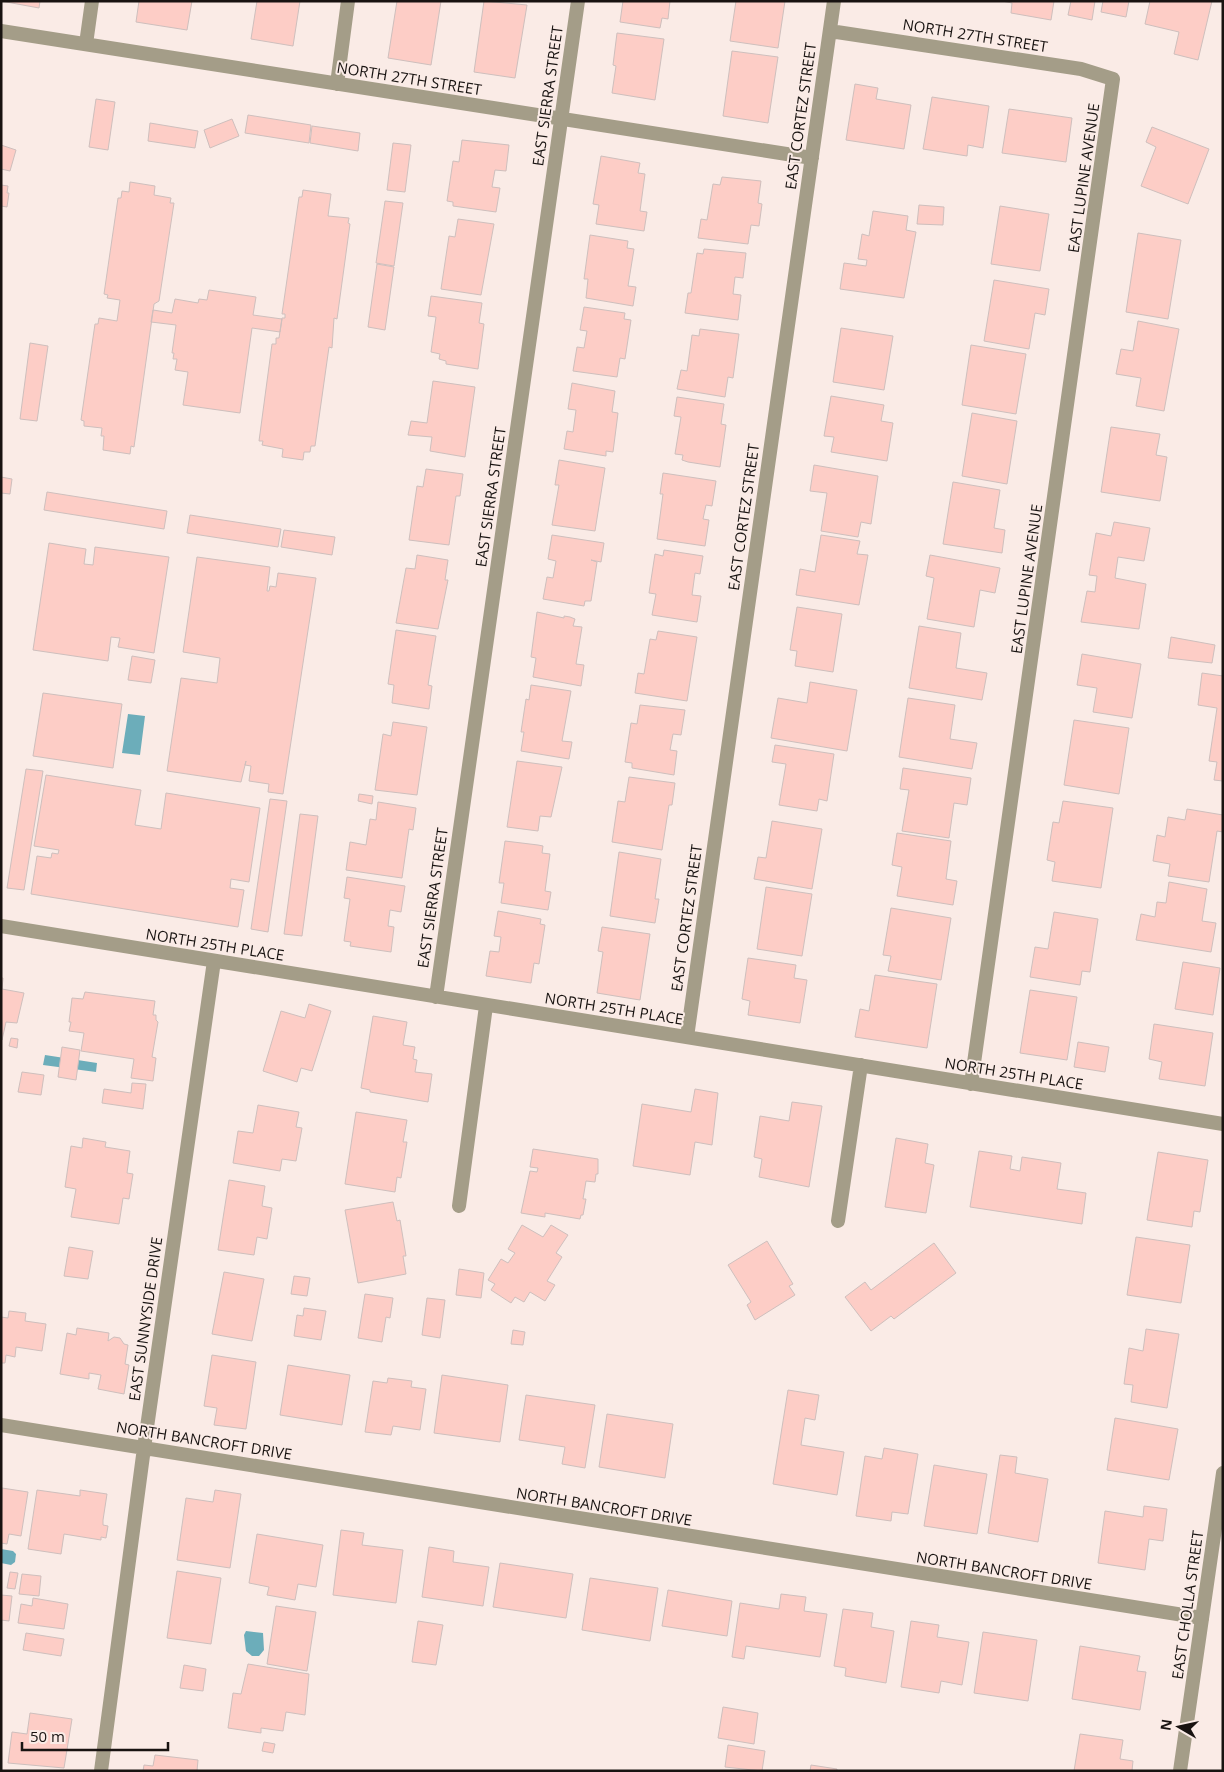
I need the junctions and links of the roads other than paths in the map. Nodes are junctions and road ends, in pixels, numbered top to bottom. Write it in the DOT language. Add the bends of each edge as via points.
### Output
graph roads {
  1 [pos="92,1"];
  2 [pos="348,1"];
  3 [pos="578,1"];
  4 [pos="834,1"];
  5 [pos="1,31"];
  6 [pos="830,31"];
  7 [pos="86,44"];
  8 [pos="1113,79"];
  9 [pos="337,84"];
  10 [pos="561,119"];
  11 [pos="812,158"];
  12 [pos="1,926"];
  13 [pos="214,961"];
  14 [pos="436,997"];
  15 [pos="486,1006"];
  16 [pos="687,1037"];
  17 [pos="861,1065"];
  18 [pos="971,1084"];
  19 [pos="1223,1124"];
  20 [pos="458,1206"];
  21 [pos="838,1220"];
  22 [pos="1,1425"];
  23 [pos="144,1448"];
  24 [pos="1223,1473"];
  25 [pos="1202,1618"];
  26 [pos="101,1771"];
  27 [pos="1180,1771"];
  1 -- 7 [label="street"];
  2 -- 9 [label="street"];
  3 -- 10 [label="street, EAST SIERRA STREET"];
  4 -- 6 [label="street, EAST CORTEZ STREET"];
  5 -- 7 [label="street, NORTH 27TH STREET"];
  6 -- 8 [label="street, NORTH 27TH STREET" via="1081,68"];
  6 -- 11 [label="street, EAST CORTEZ STREET"];
  7 -- 9 [label="street, NORTH 27TH STREET"];
  8 -- 18 [label="street, EAST LUPINE AVENUE"];
  9 -- 10 [label="street, NORTH 27TH STREET"];
  10 -- 11 [label="street, NORTH 27TH STREET"];
  10 -- 14 [label="street, EAST SIERRA STREET"];
  11 -- 16 [label="street, EAST CORTEZ STREET"];
  12 -- 13 [label="street, NORTH 25TH PLACE"];
  13 -- 14 [label="street, NORTH 25TH PLACE"];
  13 -- 23 [label="street, EAST SUNNYSIDE DRIVE"];
  14 -- 15 [label="street, NORTH 25TH PLACE"];
  15 -- 16 [label="street, NORTH 25TH PLACE"];
  15 -- 20 [label="street"];
  16 -- 17 [label="street, NORTH 25TH PLACE"];
  17 -- 18 [label="street, NORTH 25TH PLACE"];
  17 -- 21 [label="street"];
  18 -- 19 [label="street, NORTH 25TH PLACE"];
  22 -- 23 [label="street, NORTH BANCROFT DRIVE"];
  23 -- 25 [label="street, NORTH BANCROFT DRIVE"];
  23 -- 26 [label="street, EAST SUNNYSIDE DRIVE"];
  24 -- 25 [label="street, EAST CHOLLA STREET"];
  25 -- 27 [label="street, EAST CHOLLA STREET"];
}
